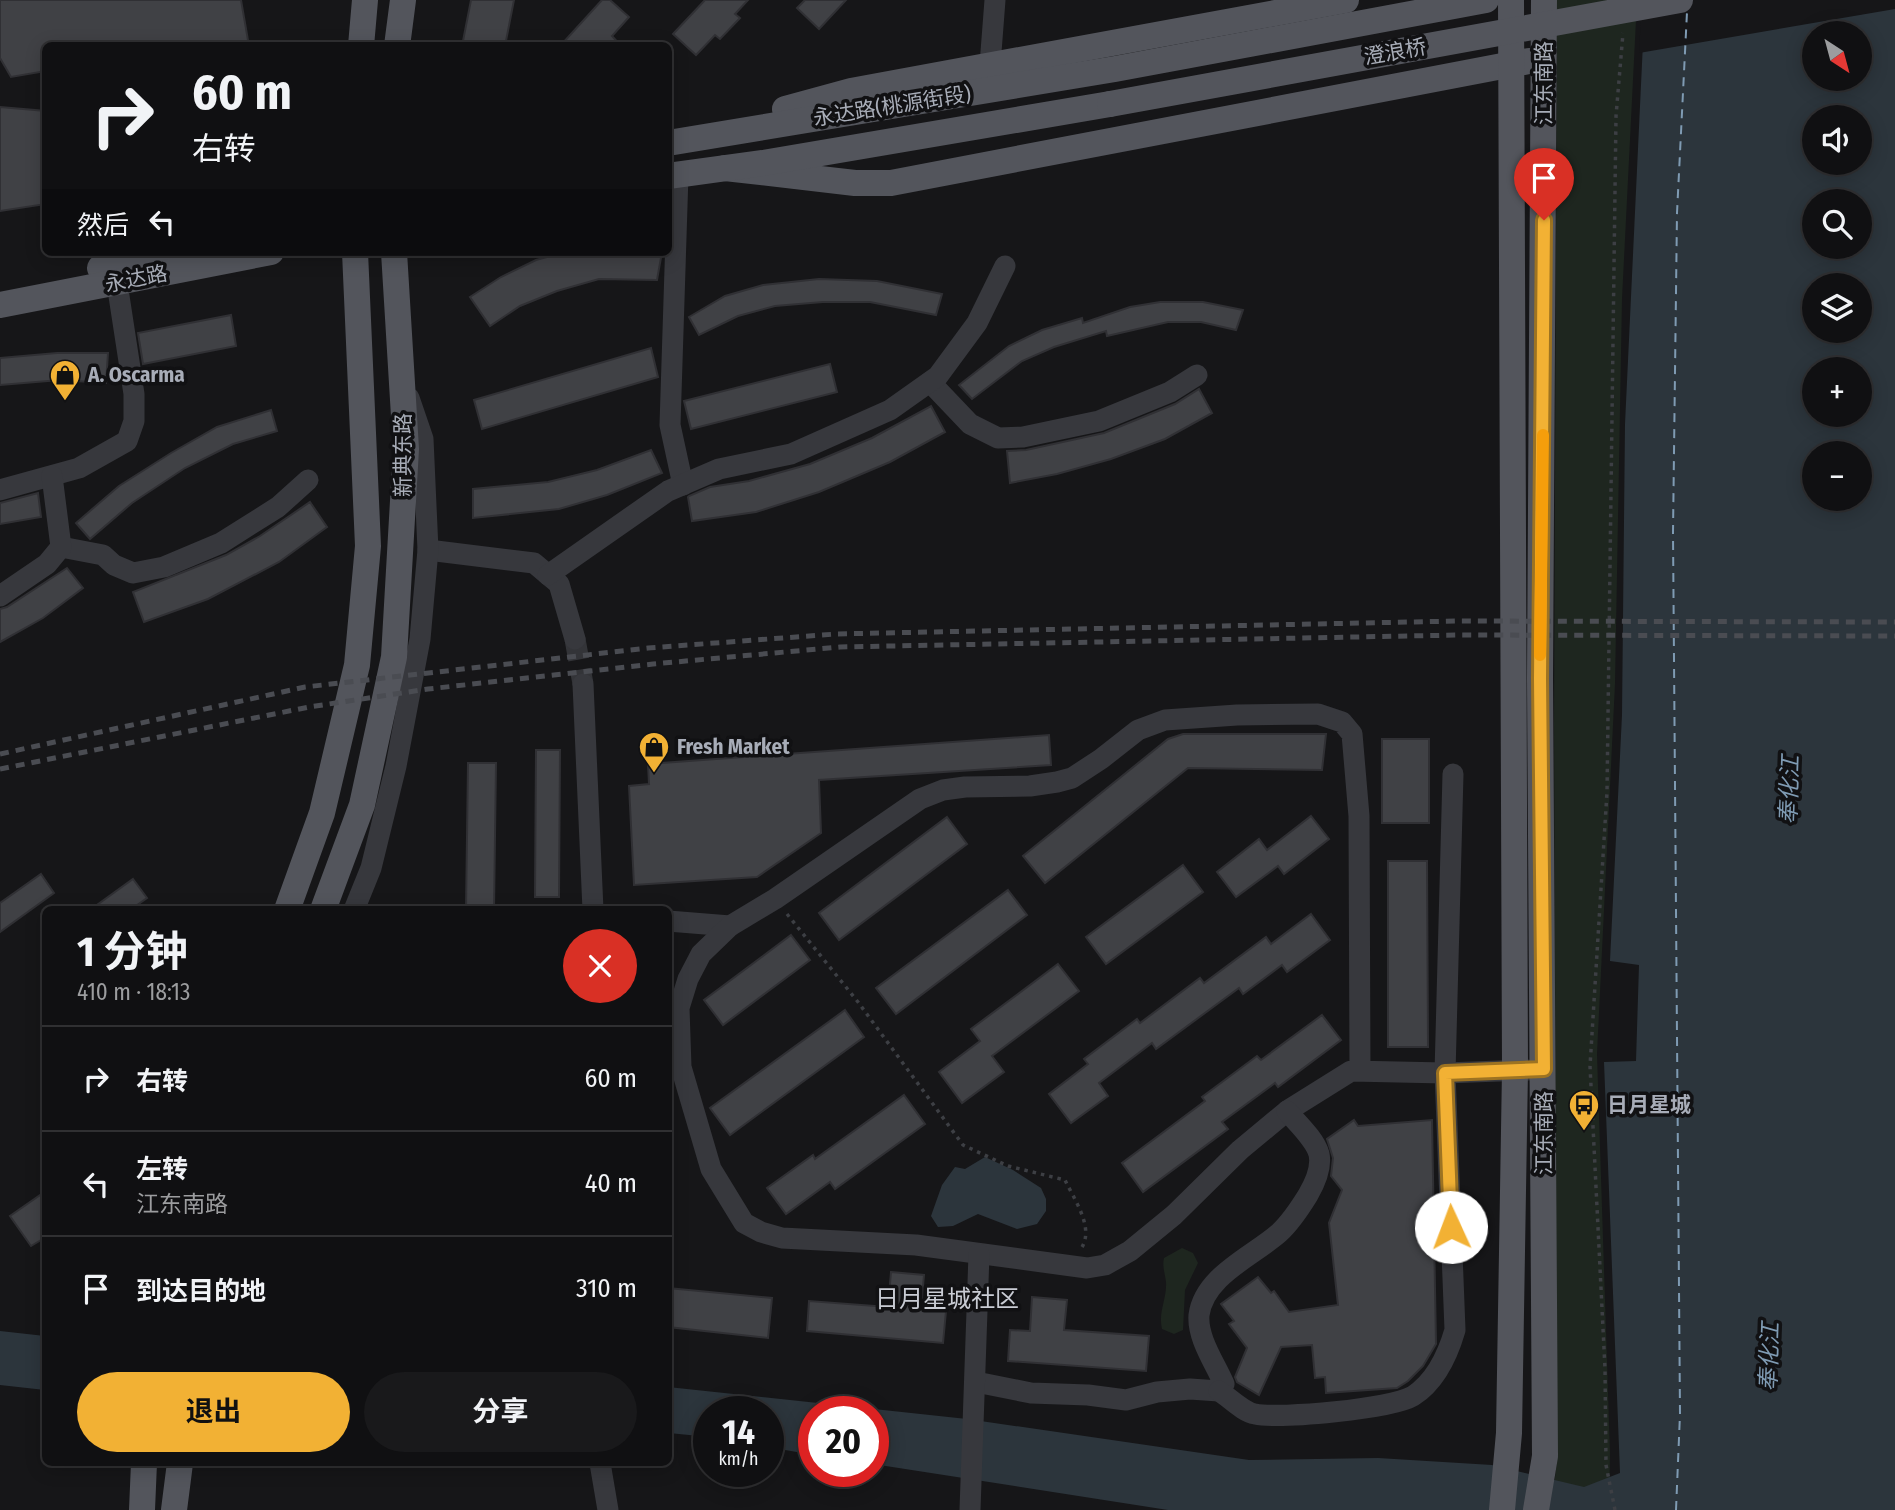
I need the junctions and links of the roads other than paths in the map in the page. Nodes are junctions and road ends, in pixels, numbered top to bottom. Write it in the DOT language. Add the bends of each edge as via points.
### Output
graph roads {
  1 [pos="365,0"];
  2 [pos="403,0"];
  3 [pos="995,0"];
  4 [pos="1346,0"];
  5 [pos="1486,0"];
  6 [pos="1511,0"];
  7 [pos="1544,0"];
  8 [pos="1681,0"];
  9 [pos="361,42"];
  10 [pos="398,42"];
  11 [pos="1544,58"];
  12 [pos="1512,64"];
  13 [pos="990,65"];
  14 [pos="1115,69"];
  15 [pos="1110,104"];
  16 [pos="672,141"];
  17 [pos="672,141"];
  18 [pos="725,168"];
  19 [pos="673,176"];
  20 [pos="155,256"];
  21 [pos="251,256"];
  22 [pos="355,256"];
  23 [pos="394,256"];
  24 [pos="1005,266"];
  25 [pos="117,283"];
  26 [pos="0,289"];
  27 [pos="0,304"];
  28 [pos="1197,375"];
  29 [pos="402,376"];
  30 [pos="930,382"];
  31 [pos="52,476"];
  32 [pos="308,480"];
  33 [pos="683,485"];
  34 [pos="0,490"];
  35 [pos="61,547"];
  36 [pos="428,550"];
  37 [pos="548,575"];
  38 [pos="0,596"];
  39 [pos="575,639"];
  40 [pos="583,684"];
  41 [pos="1454,774"];
  42 [pos="288,906"];
  43 [pos="324,906"];
  44 [pos="356,906"];
  45 [pos="593,906"];
  46 [pos="672,921"];
  47 [pos="730,926"];
  48 [pos="1544,1069"];
  49 [pos="1515,1070"];
  50 [pos="1360,1071"];
  51 [pos="1445,1073"];
  52 [pos="1287,1111"];
  53 [pos="979,1254"];
  54 [pos="976,1382"];
  55 [pos="1219,1391"];
  56 [pos="144,1466"];
  57 [pos="180,1466"];
  58 [pos="601,1466"];
  59 [pos="970,1500"];
  60 [pos="142,1510"];
  61 [pos="174,1510"];
  62 [pos="608,1510"];
  63 [pos="1502,1510"];
  64 [pos="1536,1510"];
  1 -- 9 [label="main road"];
  2 -- 10 [label="main road"];
  3 -- 13 [label="street"];
  4 -- 13 [label="main road"];
  5 -- 14 [label="main road, 澄浪桥"];
  6 -- 12 [label="main road, 江东南路"];
  7 -- 11 [label="main road, 江东南路"];
  8 -- 15 [label="main road, 澄浪桥, bridge"];
  11 -- 12 [label="main road"];
  11 -- 48 [label="main road, 江东南路" via="1540,692"];
  12 -- 18 [label="main road" via="891,183"];
  12 -- 49 [label="main road, 江东南路"];
  13 -- 16 [label="main road" via="851,91"];
  14 -- 17 [label="main road, 永达路(桃源街段)"];
  15 -- 18 [label="main road, 永达路(桃源街段)"];
  18 -- 19 [label="main road, 永达路(桃源街段)"];
  19 -- 33 [label="street" via="670,425"];
  20 -- 26 [label="main road, 永达路"];
  21 -- 25 [label="main road, 永达路"];
  22 -- 42 [label="main road" via="368,545 357,665 322,813"];
  23 -- 29 [label="main road, 新典东路"];
  24 -- 30 [label="street" via="977,323"];
  25 -- 27 [label="main road, 永达路"];
  25 -- 31 [label="street" via="134,421 127,441 79,468"];
  28 -- 30 [label="street" via="1170,392 1099,421 998,438 970,424"];
  29 -- 36 [label="street" via="423,439"];
  29 -- 43 [label="main road, 新典东路" via="406,449 394,657 362,805"];
  30 -- 33 [label="street" via="890,410 790,454 719,469"];
  31 -- 34 [label="street"];
  31 -- 35 [label="street"];
  32 -- 35 [label="street" via="278,507 221,543 164,567 133,573 103,555"];
  33 -- 37 [label="street"];
  35 -- 38 [label="street" via="47,564"];
  36 -- 37 [label="street" via="534,563"];
  36 -- 44 [label="street" via="420,639 396,766 371,867"];
  37 -- 39 [label="street" via="559,584"];
  40 -- 45 [label="street"];
  41 -- 51 [label="street"];
  46 -- 47 [label="street"];
  47 -- 50 [label="street" via="920,799 943,790 1072,778 1138,730 1165,720 1318,714 1342,722 1352,734 1354,747 1359,816"];
  47 -- 53 [label="street" via="701,954 688,979 678,1008 678,1027 681,1067 710,1169 744,1223 782,1238 916,1245"];
  48 -- 49 [label="street"];
  48 -- 64 [label="main road, 江东南路" via="1545,1456"];
  49 -- 51 [label="street"];
  49 -- 63 [label="main road, 江东南路" via="1509,1433"];
  50 -- 51 [label="street"];
  50 -- 52 [label="street" via="1351,1071"];
  51 -- 55 [label="street" via="1455,1330 1449,1351 1428,1383 1412,1396 1383,1405 1279,1417 1251,1414"];
  52 -- 53 [label="street" via="1174,1215 1105,1265 1069,1267"];
  52 -- 55 [label="street" via="1318,1153 1319,1170 1297,1214 1214,1283 1206,1295 1199,1329 1224,1384"];
  53 -- 54 [label="street"];
  54 -- 55 [label="street" via="1031,1393 1126,1399 1157,1392"];
  54 -- 59 [label="street"];
  56 -- 60 [label="main road"];
  57 -- 61 [label="main road"];
  58 -- 62 [label="street"];
}
